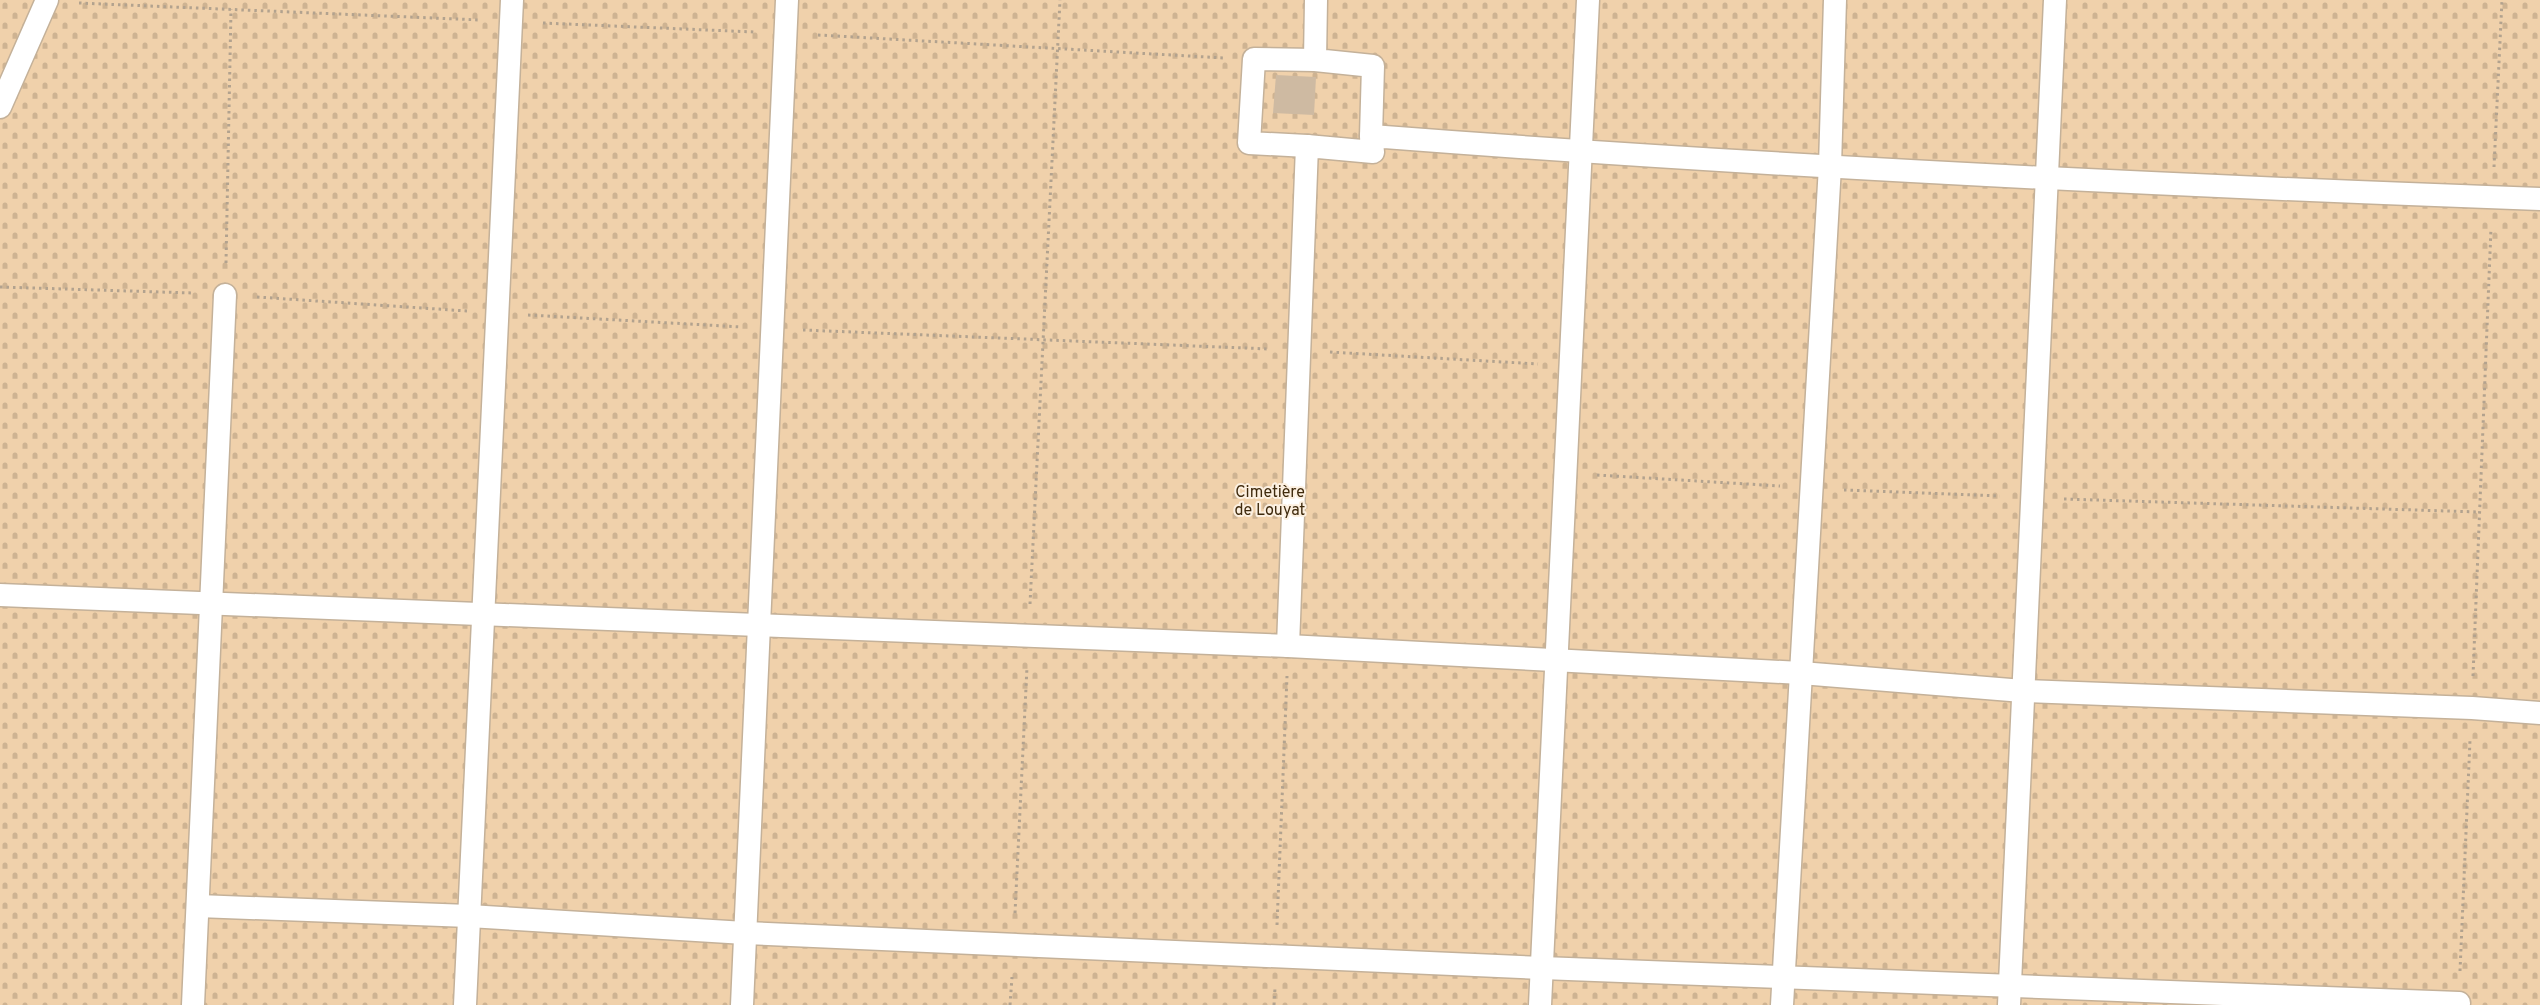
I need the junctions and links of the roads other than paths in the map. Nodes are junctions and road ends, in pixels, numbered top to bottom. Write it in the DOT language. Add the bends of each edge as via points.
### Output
graph roads {
  1 [pos="787,0"];
  2 [pos="1316,0"];
  3 [pos="1588,0"];
  4 [pos="1836,0"];
  5 [pos="2055,0"];
  6 [pos="47,1"];
  7 [pos="512,11"];
  8 [pos="1315,60"];
  9 [pos="0,107"];
  10 [pos="1371,136"];
  11 [pos="1307,146"];
  12 [pos="1580,152"];
  13 [pos="1830,166"];
  14 [pos="2046,176"];
  15 [pos="2540,199"];
  16 [pos="225,294"];
  17 [pos="0,595"];
  18 [pos="212,603"];
  19 [pos="483,612"];
  20 [pos="759,624"];
  21 [pos="1288,646"];
  22 [pos="1557,659"];
  23 [pos="1801,673"];
  24 [pos="2022,691"];
  25 [pos="2540,713"];
  26 [pos="198,906"];
  27 [pos="469,916"];
  28 [pos="746,932"];
  29 [pos="1542,968"];
  30 [pos="1784,977"];
  31 [pos="2009,996"];
  32 [pos="2459,1003"];
  33 [pos="194,1005"];
  34 [pos="465,1005"];
  35 [pos="742,1005"];
  36 [pos="1540,1005"];
  37 [pos="1782,1005"];
  1 -- 20 [label="lane"];
  2 -- 8 [label="lane"];
  3 -- 12 [label="lane"];
  4 -- 13 [label="lane"];
  5 -- 14 [label="lane"];
  6 -- 9 [label="lane"];
  7 -- 19 [label="lane"];
  8 -- 10 [label="lane" via="1373,66"];
  8 -- 11 [label="lane" via="1254,59 1249,143"];
  10 -- 11 [label="lane" via="1373,152"];
  10 -- 12 [label="lane"];
  11 -- 21 [label="lane"];
  12 -- 13 [label="lane"];
  12 -- 22 [label="lane"];
  13 -- 14 [label="lane"];
  13 -- 23 [label="lane"];
  14 -- 15 [label="lane"];
  14 -- 24 [label="lane"];
  16 -- 18 [label="lane"];
  17 -- 18 [label="lane"];
  18 -- 19 [label="lane"];
  18 -- 26 [label="lane"];
  19 -- 20 [label="lane"];
  19 -- 27 [label="lane"];
  20 -- 21 [label="lane"];
  20 -- 28 [label="lane"];
  21 -- 22 [label="lane"];
  22 -- 23 [label="lane"];
  22 -- 29 [label="lane"];
  23 -- 24 [label="lane"];
  23 -- 30 [label="lane"];
  24 -- 25 [label="lane"];
  24 -- 31 [label="lane"];
  26 -- 27 [label="lane"];
  26 -- 33 [label="lane"];
  27 -- 28 [label="lane"];
  27 -- 34 [label="lane"];
  28 -- 29 [label="lane"];
  28 -- 35 [label="lane"];
  29 -- 30 [label="lane"];
  29 -- 36 [label="lane"];
  30 -- 31 [label="lane"];
  30 -- 37 [label="lane"];
  31 -- 32 [label="lane"];
}
